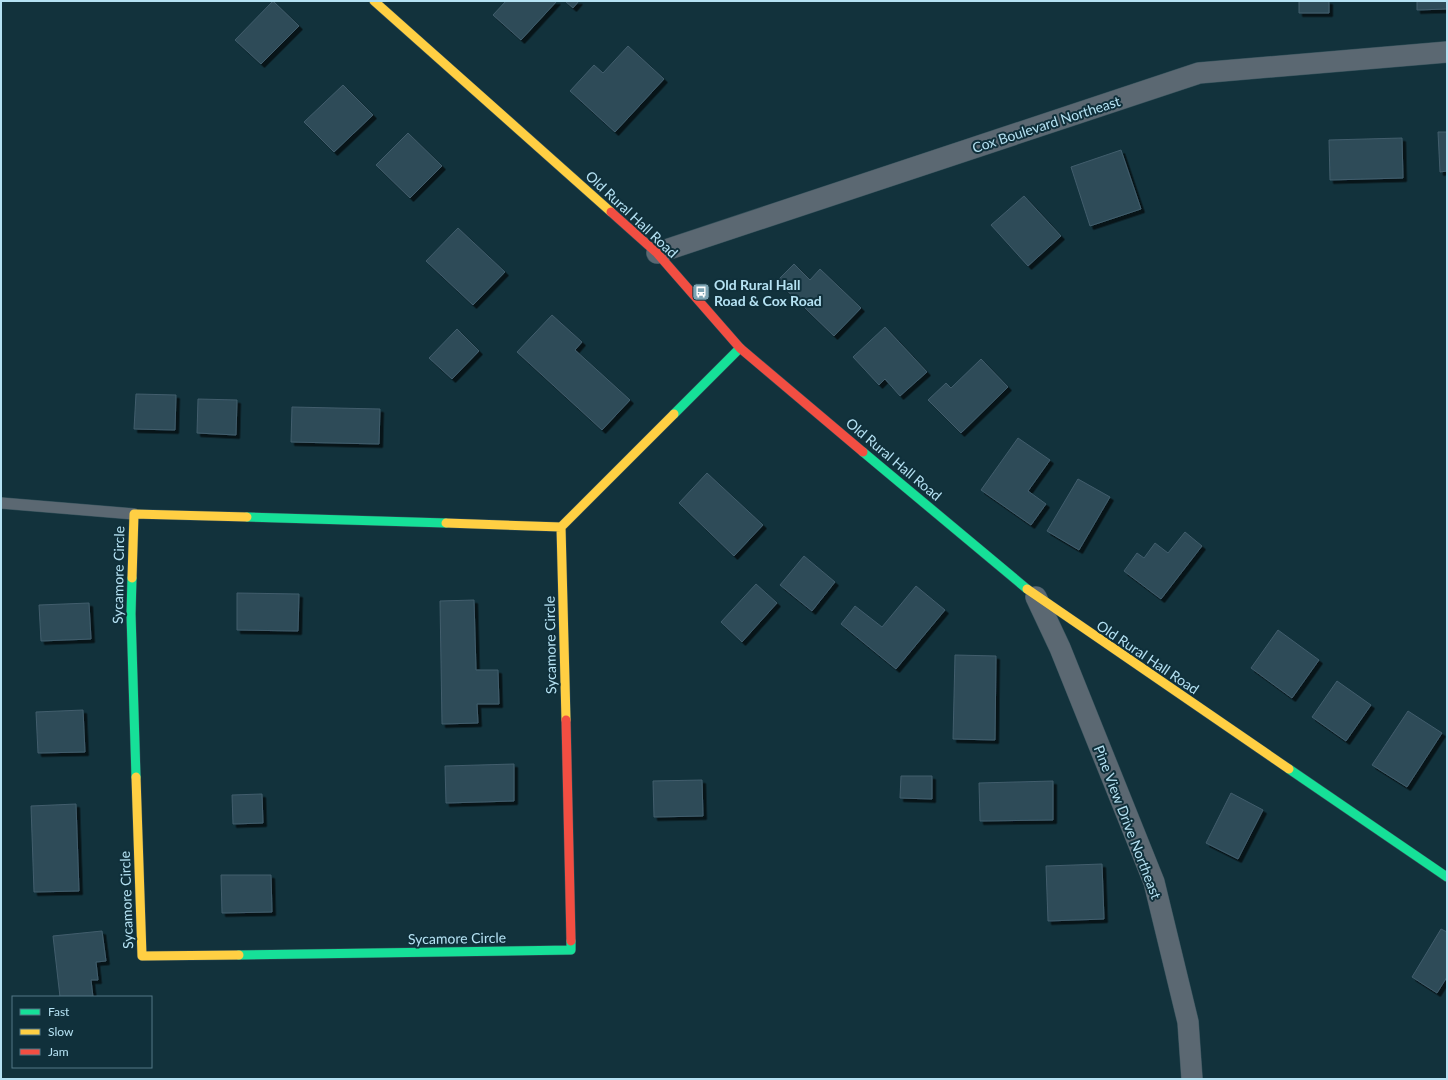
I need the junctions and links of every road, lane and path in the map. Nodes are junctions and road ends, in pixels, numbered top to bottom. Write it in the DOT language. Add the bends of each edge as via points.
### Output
graph roads {
  1 [pos="374,1"];
  2 [pos="1447,52"];
  3 [pos="657,253"];
  4 [pos="740,348"];
  5 [pos="1,503"];
  6 [pos="134,514"];
  7 [pos="561,527"];
  8 [pos="1036,598"];
  9 [pos="1447,877"];
  10 [pos="1192,1079"];
  1 -- 3 [label="street, Old Rural Hall Road"];
  2 -- 3 [label="street, Cox Boulevard Northeast" via="1199,73"];
  3 -- 4 [label="street, Old Rural Hall Road"];
  4 -- 7 [label="street"];
  4 -- 8 [label="street, Old Rural Hall Road"];
  5 -- 6 [label="lane"];
  6 -- 7 [label="street, Sycamore Circle"];
  6 -- 7 [label="street, Sycamore Circle" via="131,614 142,956 572,950"];
  8 -- 9 [label="street, Old Rural Hall Road"];
  8 -- 10 [label="street, Pine View Drive Northeast" via="1060,648 1154,882 1188,1022"];
}
